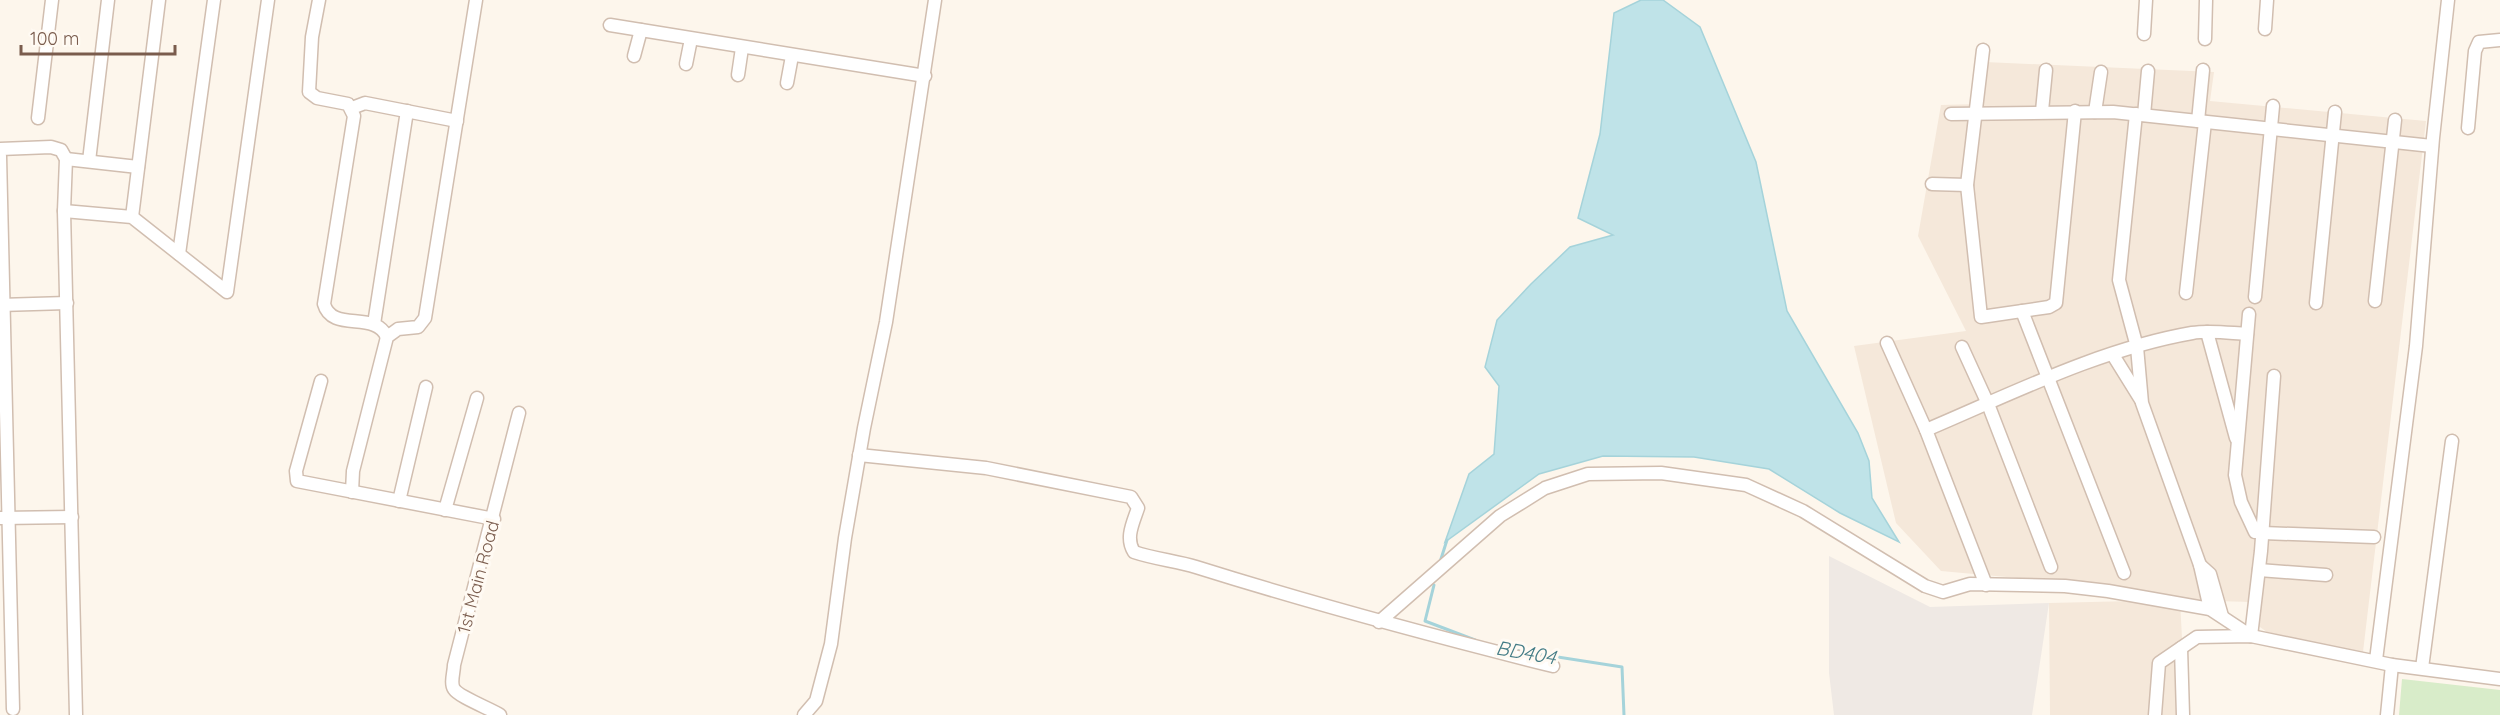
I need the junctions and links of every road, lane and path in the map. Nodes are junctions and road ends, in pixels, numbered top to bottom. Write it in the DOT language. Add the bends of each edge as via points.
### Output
graph roads {
  1 [pos="52,0"];
  2 [pos="108,0"];
  3 [pos="159,0"];
  4 [pos="214,0"];
  5 [pos="268,0"];
  6 [pos="319,0"];
  7 [pos="476,0"];
  8 [pos="935,0"];
  9 [pos="2146,0"];
  10 [pos="2206,0"];
  11 [pos="2267,0"];
  12 [pos="2448,0"];
  13 [pos="610,25"];
  14 [pos="2265,29"];
  15 [pos="641,30"];
  16 [pos="2144,34"];
  17 [pos="691,39"];
  18 [pos="2205,39"];
  19 [pos="2500,40"];
  20 [pos="742,48"];
  21 [pos="1983,50"];
  22 [pos="634,56"];
  23 [pos="792,56"];
  24 [pos="686,64"];
  25 [pos="2046,70"];
  26 [pos="2203,70"];
  27 [pos="2148,71"];
  28 [pos="2101,72"];
  29 [pos="738,75"];
  30 [pos="925,76"];
  31 [pos="787,83"];
  32 [pos="2273,106"];
  33 [pos="352,108"];
  34 [pos="407,111"];
  35 [pos="2042,111"];
  36 [pos="2075,111"];
  37 [pos="2095,112"];
  38 [pos="2335,112"];
  39 [pos="1951,114"];
  40 [pos="1976,114"];
  41 [pos="2140,115"];
  42 [pos="38,118"];
  43 [pos="2396,120"];
  44 [pos="457,121"];
  45 [pos="2201,121"];
  46 [pos="2468,128"];
  47 [pos="2271,129"];
  48 [pos="2332,135"];
  49 [pos="2393,142"];
  50 [pos="2433,146"];
  51 [pos="0,148"];
  52 [pos="0,156"];
  53 [pos="66,159"];
  54 [pos="89,161"];
  55 [pos="138,167"];
  56 [pos="1932,184"];
  57 [pos="1968,185"];
  58 [pos="64,211"];
  59 [pos="132,218"];
  60 [pos="179,254"];
  61 [pos="2186,293"];
  62 [pos="2255,297"];
  63 [pos="2375,301"];
  64 [pos="67,303"];
  65 [pos="2316,303"];
  66 [pos="2,305"];
  67 [pos="2022,311"];
  68 [pos="2249,314"];
  69 [pos="374,324"];
  70 [pos="2207,332"];
  71 [pos="2247,334"];
  72 [pos="387,337"];
  73 [pos="1887,344"];
  74 [pos="1962,347"];
  75 [pos="2137,347"];
  76 [pos="2113,355"];
  77 [pos="2274,376"];
  78 [pos="2047,379"];
  79 [pos="321,381"];
  80 [pos="426,387"];
  81 [pos="477,398"];
  82 [pos="2142,403"];
  83 [pos="1988,404"];
  84 [pos="519,413"];
  85 [pos="1926,430"];
  86 [pos="2452,441"];
  87 [pos="2238,444"];
  88 [pos="859,455"];
  89 [pos="352,492"];
  90 [pos="399,501"];
  91 [pos="445,510"];
  92 [pos="72,517"];
  93 [pos="4,518"];
  94 [pos="494,519"];
  95 [pos="2259,532"];
  96 [pos="2374,537"];
  97 [pos="2200,565"];
  98 [pos="2051,567"];
  99 [pos="2259,570"];
  100 [pos="2124,573"];
  101 [pos="2326,576"];
  102 [pos="1986,585"];
  103 [pos="2210,609"];
  104 [pos="2222,616"];
  105 [pos="1379,622"];
  106 [pos="2251,636"];
  107 [pos="2181,648"];
  108 [pos="2376,660"];
  109 [pos="2392,664"];
  110 [pos="1552,666"];
  111 [pos="2422,668"];
  112 [pos="2500,679"];
  113 [pos="13,709"];
  114 [pos="76,715"];
  115 [pos="500,715"];
  116 [pos="804,715"];
  117 [pos="2155,715"];
  118 [pos="2183,715"];
  119 [pos="2387,715"];
  1 -- 42 [label="street"];
  2 -- 54 [label="street"];
  3 -- 55 [label="street"];
  4 -- 60 [label="street"];
  5 -- 60 [label="street" via="227,292"];
  6 -- 33 [label="street" via="309,92"];
  7 -- 44 [label="street"];
  8 -- 30 [label="street"];
  9 -- 16 [label="street"];
  10 -- 18 [label="street"];
  11 -- 14 [label="street"];
  12 -- 50 [label="street"];
  13 -- 15 [label="street"];
  15 -- 17 [label="street"];
  15 -- 22 [label="street"];
  17 -- 20 [label="street"];
  17 -- 24 [label="street"];
  19 -- 46 [label="street" via="2479,42 2475,51"];
  20 -- 23 [label="street"];
  20 -- 29 [label="street"];
  21 -- 40 [label="street"];
  23 -- 30 [label="street"];
  23 -- 31 [label="street"];
  25 -- 35 [label="street"];
  26 -- 45 [label="street"];
  27 -- 41 [label="street"];
  28 -- 37 [label="street"];
  30 -- 88 [label="street" via="886,322"];
  32 -- 47 [label="street"];
  33 -- 34 [label="street" via="365,103"];
  33 -- 69 [label="street" via="354,116 324,304 333,317"];
  34 -- 44 [label="street"];
  34 -- 69 [label="street"];
  35 -- 36 [label="street"];
  35 -- 40 [label="street"];
  36 -- 37 [label="street"];
  36 -- 67 [label="street" via="2056,303"];
  37 -- 41 [label="street"];
  38 -- 48 [label="street"];
  39 -- 40 [label="street"];
  40 -- 57 [label="street"];
  41 -- 45 [label="street"];
  41 -- 75 [label="street" via="2119,280"];
  43 -- 49 [label="street"];
  44 -- 72 [label="street" via="425,318 418,327 398,329"];
  45 -- 47 [label="street"];
  45 -- 61 [label="street"];
  47 -- 48 [label="street"];
  47 -- 62 [label="street"];
  48 -- 49 [label="street"];
  48 -- 65 [label="street"];
  49 -- 50 [label="street"];
  49 -- 63 [label="street"];
  50 -- 108 [label="street" via="2416,346"];
  51 -- 53 [label="street" via="51,147 61,150"];
  52 -- 66 [label="street"];
  53 -- 54 [label="street"];
  53 -- 58 [label="street"];
  54 -- 55 [label="street"];
  55 -- 59 [label="street"];
  56 -- 57 [label="street"];
  57 -- 67 [label="street" via="1982,317"];
  58 -- 59 [label="street"];
  58 -- 64 [label="street"];
  59 -- 60 [label="street"];
  64 -- 66 [label="street"];
  64 -- 92 [label="street"];
  66 -- 93 [label="street"];
  67 -- 78 [label="street"];
  68 -- 71 [label="street"];
  69 -- 72 [label="street"];
  70 -- 71 [label="street"];
  70 -- 75 [label="street"];
  70 -- 87 [label="street"];
  71 -- 87 [label="street"];
  72 -- 89 [label="street" via="353,471"];
  73 -- 85 [label="street"];
  74 -- 83 [label="street"];
  75 -- 76 [label="street"];
  75 -- 82 [label="street"];
  76 -- 78 [label="street"];
  76 -- 82 [label="street"];
  77 -- 95 [label="street"];
  78 -- 83 [label="street"];
  78 -- 100 [label="street"];
  79 -- 89 [label="street" via="296,471 297,481"];
  80 -- 90 [label="street"];
  81 -- 91 [label="street"];
  82 -- 97 [label="street"];
  83 -- 85 [label="street"];
  83 -- 98 [label="street"];
  84 -- 94 [label="street, 1st Main Road"];
  85 -- 102 [label="street"];
  86 -- 111 [label="street"];
  87 -- 95 [label="street" via="2237,487"];
  88 -- 105 [label="street" via="986,468 1131,497 1138,508 1129,538 1134,552 1194,566"];
  88 -- 116 [label="street" via="823,682 816,701"];
  89 -- 90 [label="street"];
  90 -- 91 [label="street"];
  91 -- 94 [label="street"];
  92 -- 93 [label="street"];
  92 -- 114 [label="street"];
  93 -- 113 [label="street"];
  94 -- 115 [label="street, 1st Main Road" via="454,665 453,683 460,695"];
  95 -- 96 [label="street"];
  95 -- 99 [label="street"];
  97 -- 103 [label="street"];
  97 -- 104 [label="street" via="2210,574"];
  99 -- 101 [label="street"];
  99 -- 106 [label="street"];
  102 -- 103 [label="street" via="2097,590"];
  102 -- 105 [label="street" via="1970,584 1943,592 1925,586 1803,512 1746,485 1662,473 1588,474 1545,488 1500,516"];
  103 -- 104 [label="street"];
  104 -- 106 [label="street"];
  105 -- 110 [label="street"];
  106 -- 107 [label="street" via="2197,638"];
  106 -- 108 [label="street"];
  107 -- 117 [label="street" via="2159,663"];
  107 -- 118 [label="street"];
  108 -- 109 [label="street"];
  109 -- 111 [label="street"];
  109 -- 119 [label="street"];
  111 -- 112 [label="street"];
}
